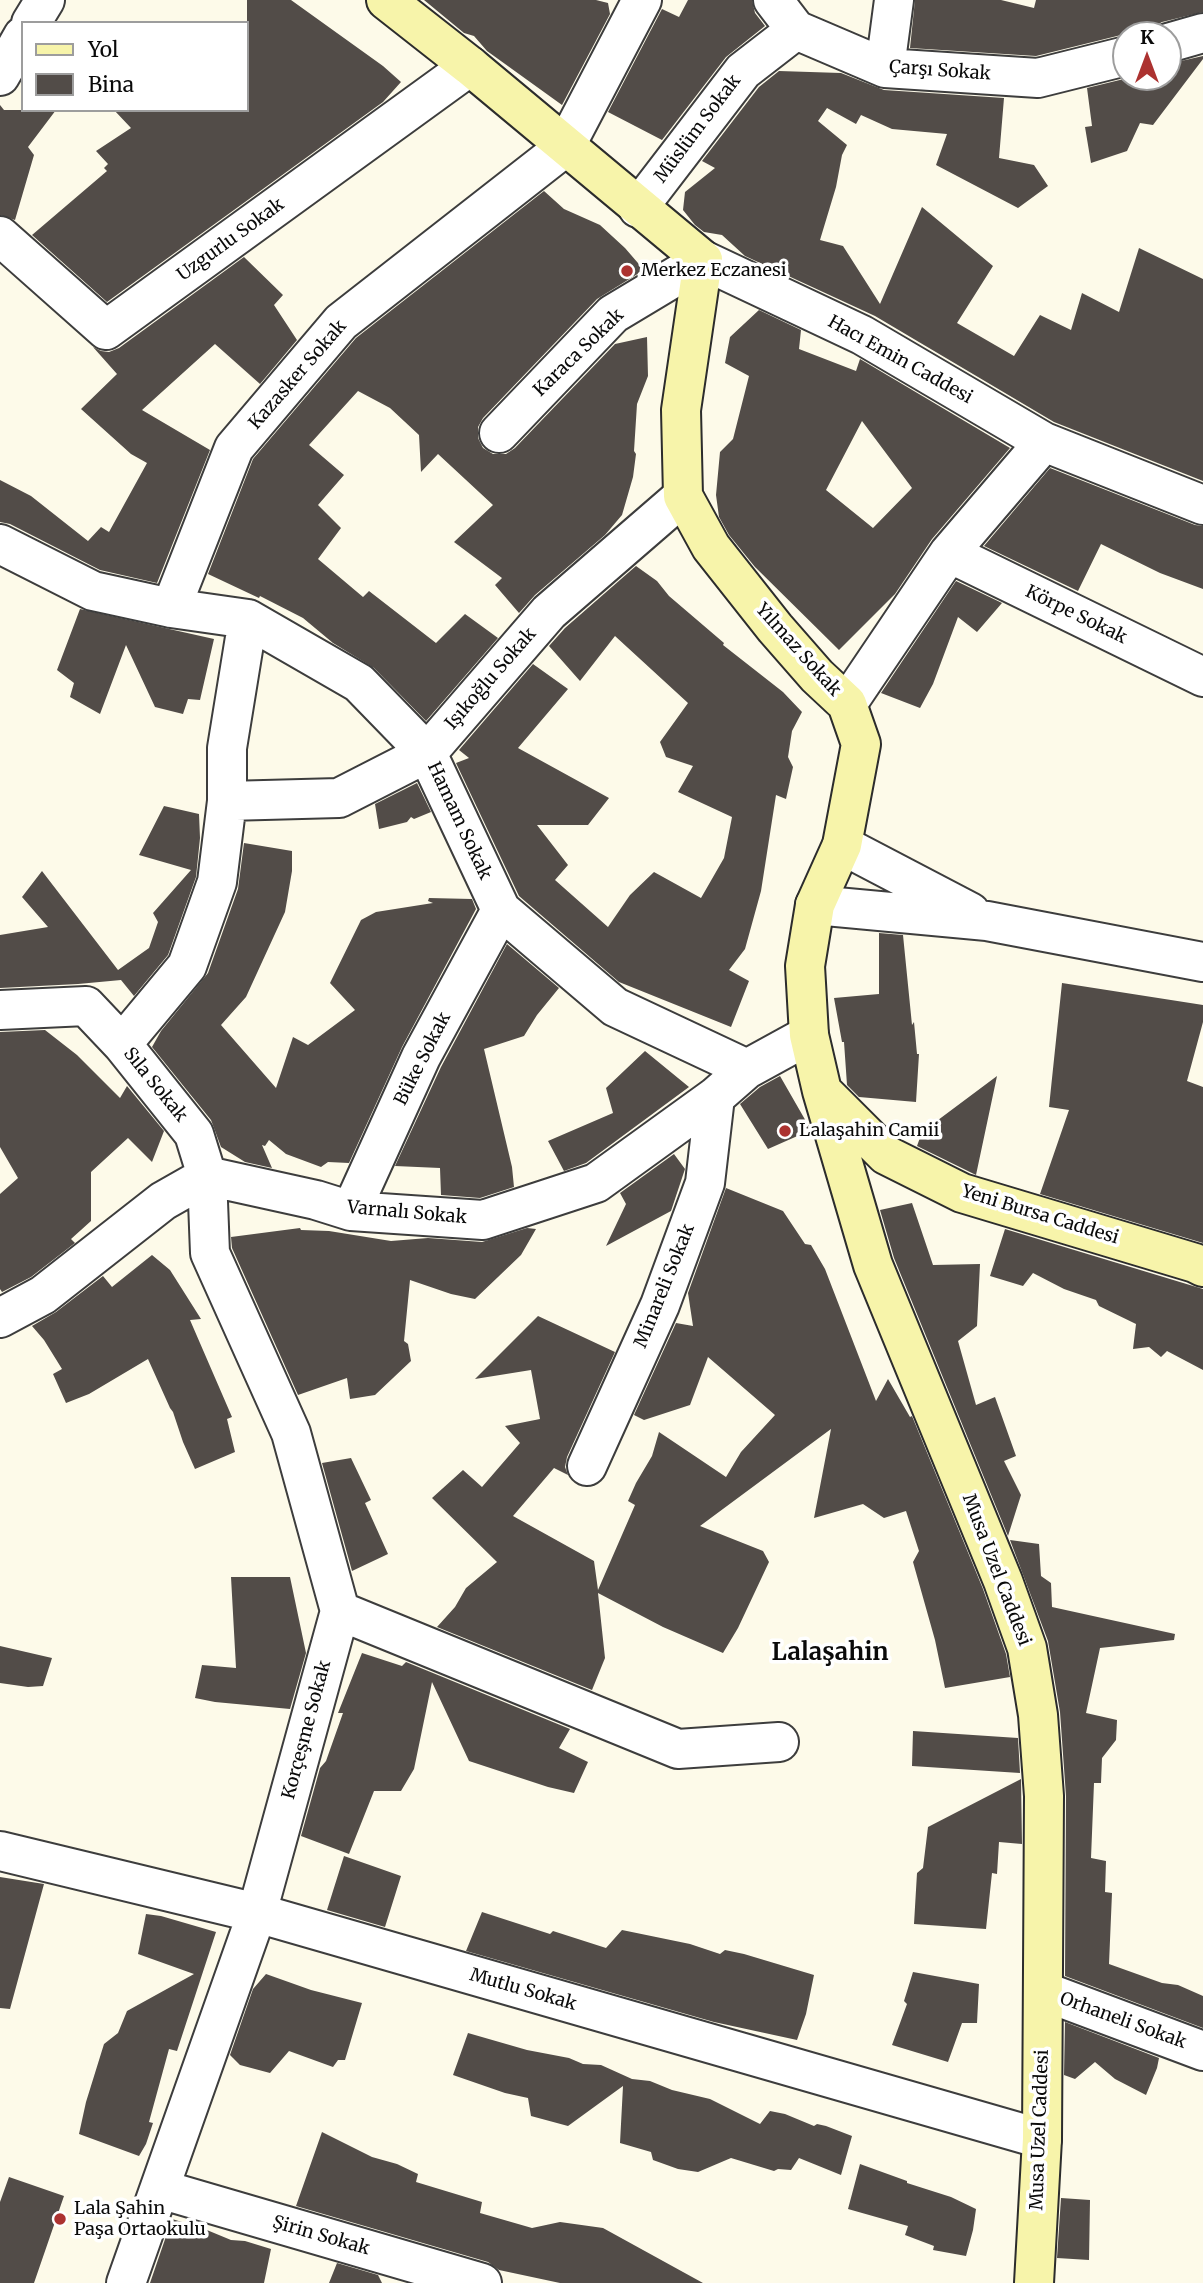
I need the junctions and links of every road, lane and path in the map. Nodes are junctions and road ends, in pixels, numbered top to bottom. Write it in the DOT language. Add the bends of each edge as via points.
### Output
graph roads {
  1 [pos="44,0"];
  2 [pos="386,0"];
  3 [pos="642,0"];
  4 [pos="772,0"];
  5 [pos="894,0"];
  6 [pos="32,21"];
  7 [pos="796,30"];
  8 [pos="1203,33"];
  9 [pos="21,39"];
  10 [pos="1182,39"];
  11 [pos="1112,60"];
  12 [pos="470,66"];
  13 [pos="885,68"];
  14 [pos="0,76"];
  15 [pos="565,147"];
  16 [pos="638,208"];
  17 [pos="0,236"];
  18 [pos="703,260"];
  19 [pos="499,433"];
  20 [pos="1044,442"];
  21 [pos="683,496"];
  22 [pos="1203,505"];
  23 [pos="0,544"];
  24 [pos="949,553"];
  25 [pos="171,608"];
  26 [pos="248,619"];
  27 [pos="1203,677"];
  28 [pos="847,704"];
  29 [pos="427,753"];
  30 [pos="227,801"];
  31 [pos="842,845"];
  32 [pos="815,905"];
  33 [pos="502,911"];
  34 [pos="987,921"];
  35 [pos="1203,962"];
  36 [pos="0,1010"];
  37 [pos="809,1035"];
  38 [pos="122,1044"];
  39 [pos="747,1069"];
  40 [pos="822,1091"];
  41 [pos="715,1097"];
  42 [pos="207,1175"];
  43 [pos="351,1211"];
  44 [pos="1200,1258"];
  45 [pos="0,1318"];
  46 [pos="587,1466"];
  47 [pos="340,1611"];
  48 [pos="779,1742"];
  49 [pos="0,1851"];
  50 [pos="257,1913"];
  51 [pos="1043,1992"];
  52 [pos="1203,2051"];
  53 [pos="1042,2139"];
  54 [pos="160,2189"];
  55 [pos="126,2283"];
  56 [pos="482,2283"];
  57 [pos="1034,2283"];
  1 -- 6 [label="street"];
  2 -- 12 [label="main road, Hacı Emin Caddesi"];
  3 -- 15 [label="street"];
  4 -- 7 [label="street, Çarşı Sokak"];
  5 -- 13 [label="street"];
  7 -- 13 [label="street, Çarşı Sokak"];
  7 -- 16 [label="street, Müslüm Sokak" via="743,71"];
  8 -- 10 [label="street"];
  9 -- 14 [label="street"];
  11 -- 13 [label="street, Çarşı Sokak" via="1038,78"];
  12 -- 15 [label="main road, Hacı Emin Caddesi"];
  12 -- 17 [label="street, Uzgurlu Sokak" via="106,330"];
  15 -- 16 [label="main road, Hacı Emin Caddesi"];
  15 -- 25 [label="street, Kazasker Sokak" via="341,322 234,448"];
  16 -- 18 [label="main road, Hacı Emin Caddesi"];
  18 -- 19 [label="street, Karaca Sokak" via="613,314"];
  18 -- 20 [label="street, Hacı Emin Caddesi" via="862,335"];
  18 -- 21 [label="main road, Yılmaz Sokak" via="681,410"];
  20 -- 22 [label="street, Hacı Emin Caddesi"];
  20 -- 24 [label="street"];
  21 -- 28 [label="main road, Yılmaz Sokak" via="711,547 775,628"];
  21 -- 29 [label="street, Işıkoğlu Sokak" via="549,612"];
  23 -- 25 [label="street, Hamam Sokak" via="93,590"];
  24 -- 27 [label="street, Körpe Sokak"];
  24 -- 28 [label="street"];
  25 -- 26 [label="street, Hamam Sokak"];
  26 -- 29 [label="street, Hamam Sokak" via="359,683"];
  26 -- 30 [label="street" via="227,748"];
  28 -- 31 [label="main road, Yılmaz Sokak" via="861,744"];
  29 -- 30 [label="street, Işıkoğlu Sokak" via="338,798"];
  29 -- 33 [label="street, Hamam Sokak"];
  30 -- 38 [label="street" via="217,882 187,966"];
  31 -- 32 [label="main road, Yılmaz Sokak"];
  31 -- 34 [label="street"];
  32 -- 34 [label="street"];
  32 -- 37 [label="main road, Yılmaz Sokak" via="805,966"];
  33 -- 39 [label="street, Hamam Sokak" via="615,1007"];
  33 -- 43 [label="street, Büke Sokak" via="421,1057"];
  34 -- 35 [label="street"];
  36 -- 38 [label="street, Sıla Sokak" via="86,1006"];
  37 -- 39 [label="street, Varnalı Sokak"];
  37 -- 40 [label="main road, Yılmaz Sokak"];
  38 -- 42 [label="street, Sıla Sokak" via="194,1134"];
  39 -- 41 [label="street, Varnalı Sokak"];
  40 -- 44 [label="main road, Yeni Bursa Caddesi" via="886,1155 962,1192"];
  40 -- 51 [label="main road, Musa Uzel Caddesi" via="873,1265 1027,1648 1044,1796"];
  41 -- 43 [label="street, Varnalı Sokak" via="596,1183 483,1220"];
  41 -- 46 [label="street, Minareli Sokak" via="705,1183 660,1305"];
  42 -- 43 [label="street, Varnalı Sokak"];
  42 -- 45 [label="street" via="163,1201 43,1295"];
  42 -- 47 [label="street" via="210,1253 291,1433"];
  47 -- 48 [label="street" via="678,1749"];
  47 -- 50 [label="street, Korçeşme Sokak"];
  49 -- 50 [label="street, Mutlu Sokak"];
  50 -- 53 [label="street, Mutlu Sokak"];
  50 -- 54 [label="street, Korçeşme Sokak"];
  51 -- 52 [label="street, Orhaneli Sokak"];
  51 -- 53 [label="main road, Musa Uzel Caddesi"];
  53 -- 57 [label="main road, Musa Uzel Caddesi"];
  54 -- 55 [label="street, Korçeşme Sokak"];
  54 -- 56 [label="street, Şirin Sokak"];
}
